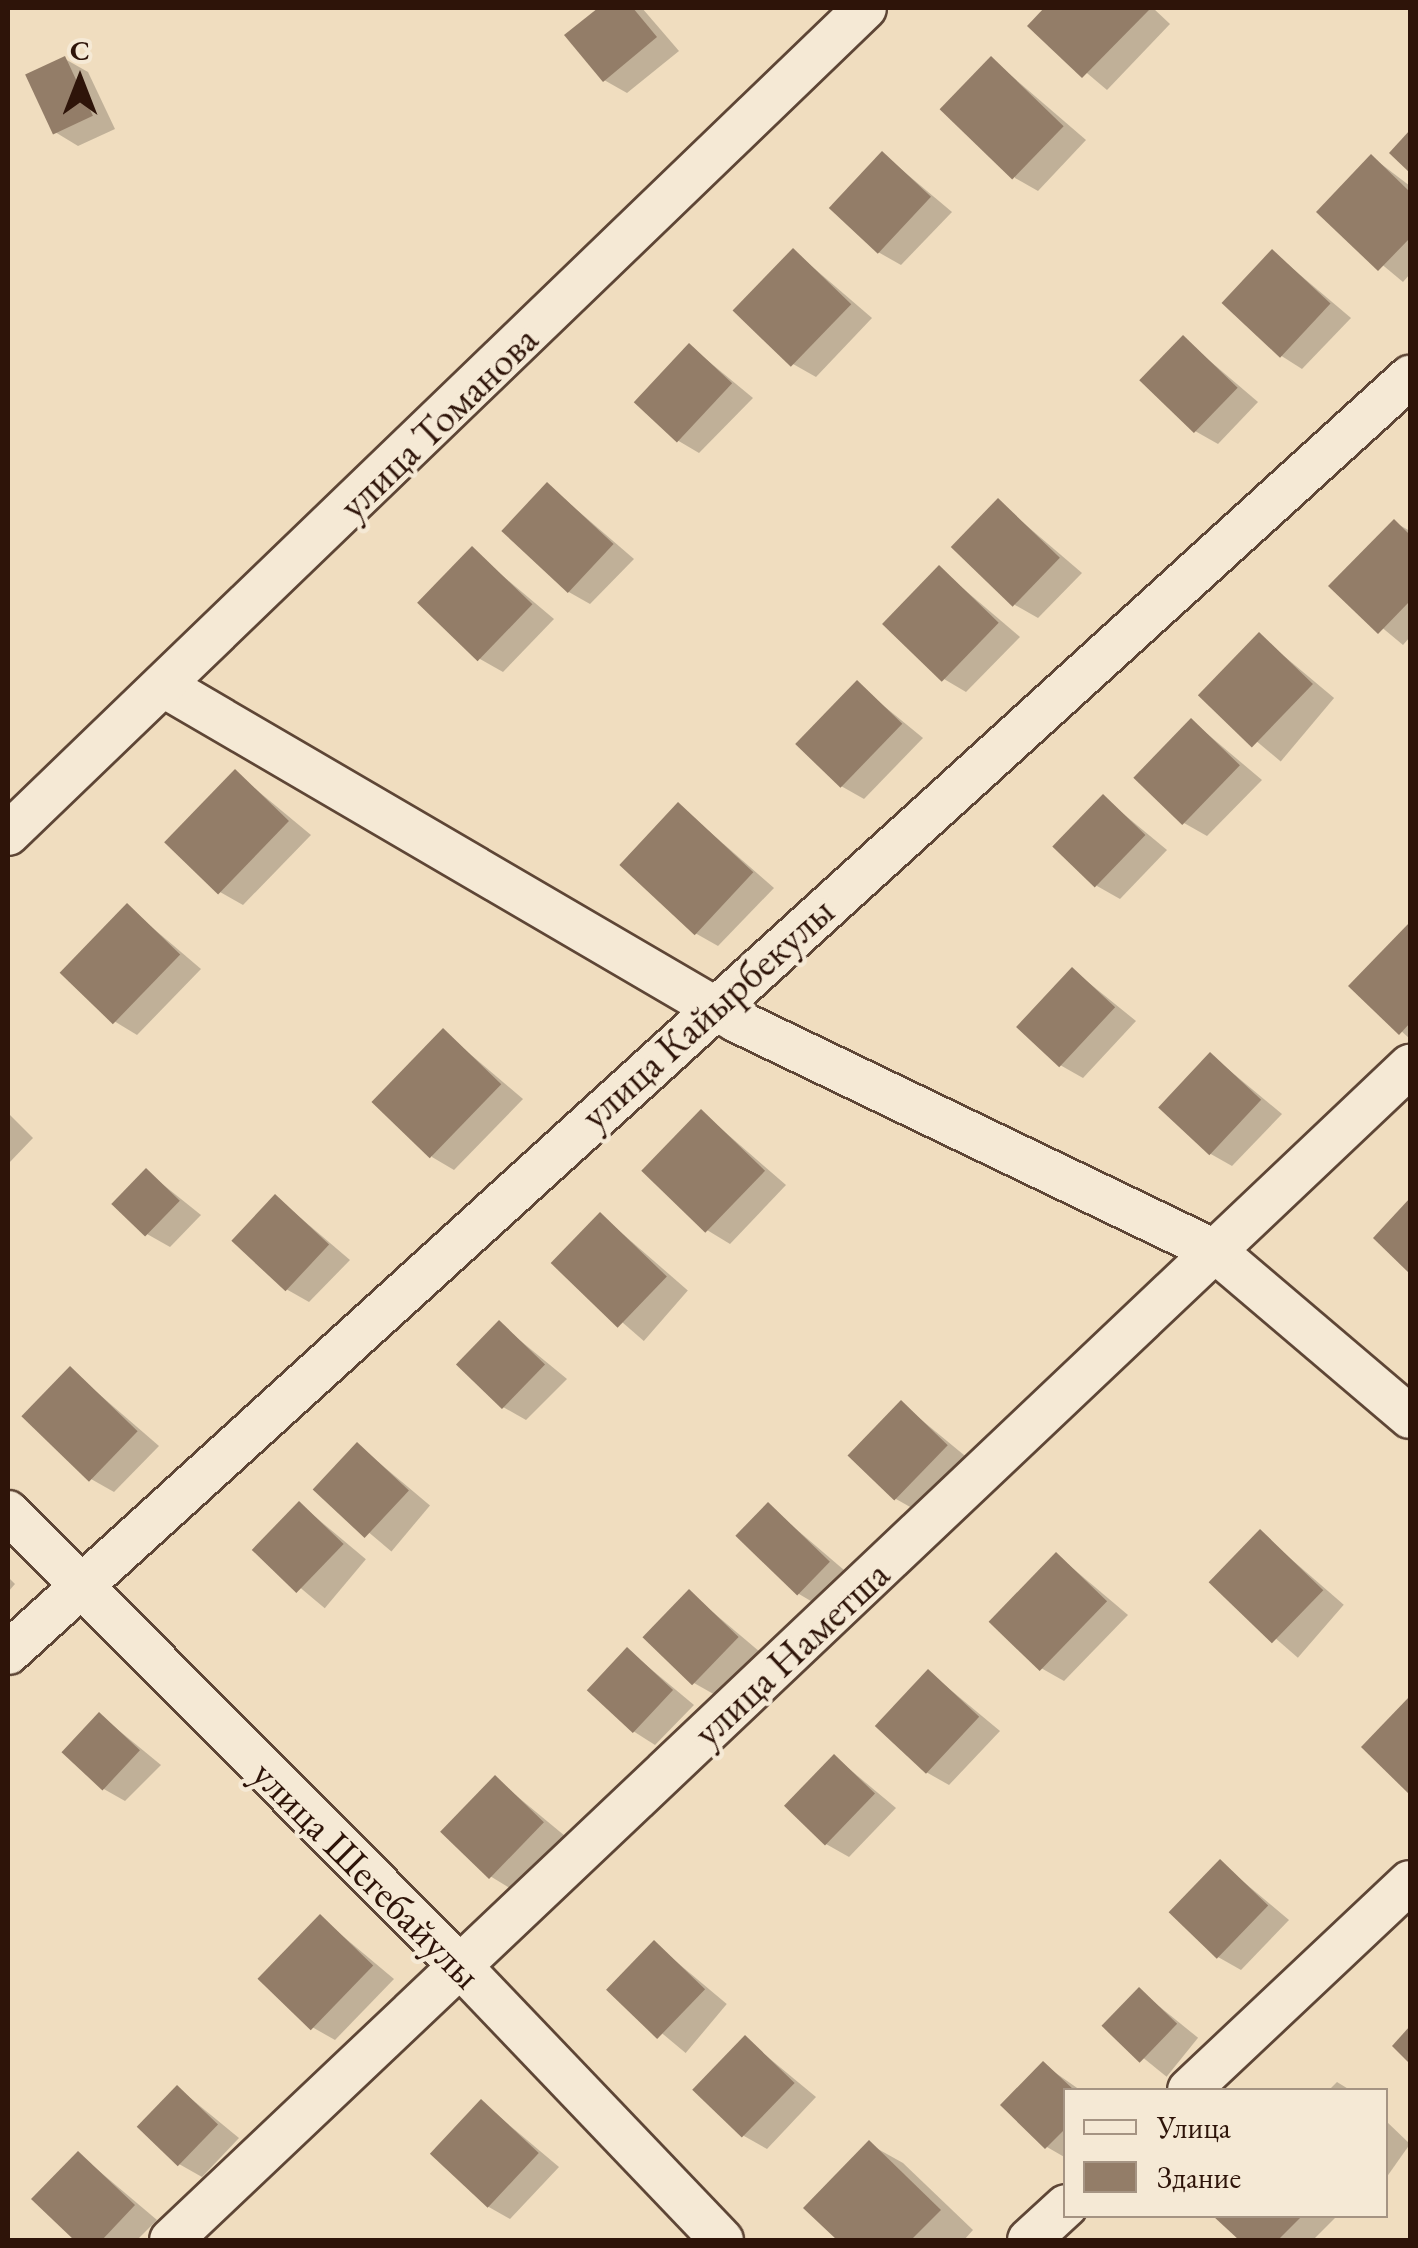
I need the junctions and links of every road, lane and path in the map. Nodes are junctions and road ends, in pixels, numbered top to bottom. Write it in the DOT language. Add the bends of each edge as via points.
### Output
graph roads {
  1 [pos="865,8"];
  2 [pos="1410,377"];
  3 [pos="164,686"];
  4 [pos="8,834"];
  5 [pos="713,1007"];
  6 [pos="1410,1066"];
  7 [pos="1215,1251"];
  8 [pos="1410,1417"];
  9 [pos="8,1512"];
  10 [pos="80,1587"];
  11 [pos="8,1653"];
  12 [pos="1410,1882"];
  13 [pos="460,1966"];
  14 [pos="1191,2088"];
  15 [pos="1063,2209"];
  16 [pos="172,2240"];
  17 [pos="722,2240"];
  18 [pos="1029,2240"];
  1 -- 3 [label="street, улица Томанова"];
  2 -- 5 [label="street, улица Кайырбекулы"];
  3 -- 4 [label="street, улица Томанова"];
  3 -- 5 [label="street"];
  5 -- 7 [label="street"];
  5 -- 10 [label="street, улица Кайырбекулы"];
  6 -- 7 [label="street, улица Наметша"];
  7 -- 8 [label="street"];
  7 -- 13 [label="street, улица Наметша"];
  9 -- 10 [label="street, улица Шегебайулы"];
  10 -- 11 [label="street, улица Кайырбекулы"];
  10 -- 13 [label="street, улица Шегебайулы"];
  12 -- 14 [label="street"];
  13 -- 16 [label="street, улица Наметша"];
  13 -- 17 [label="street, улица Шегебайулы"];
  15 -- 18 [label="street"];
}
